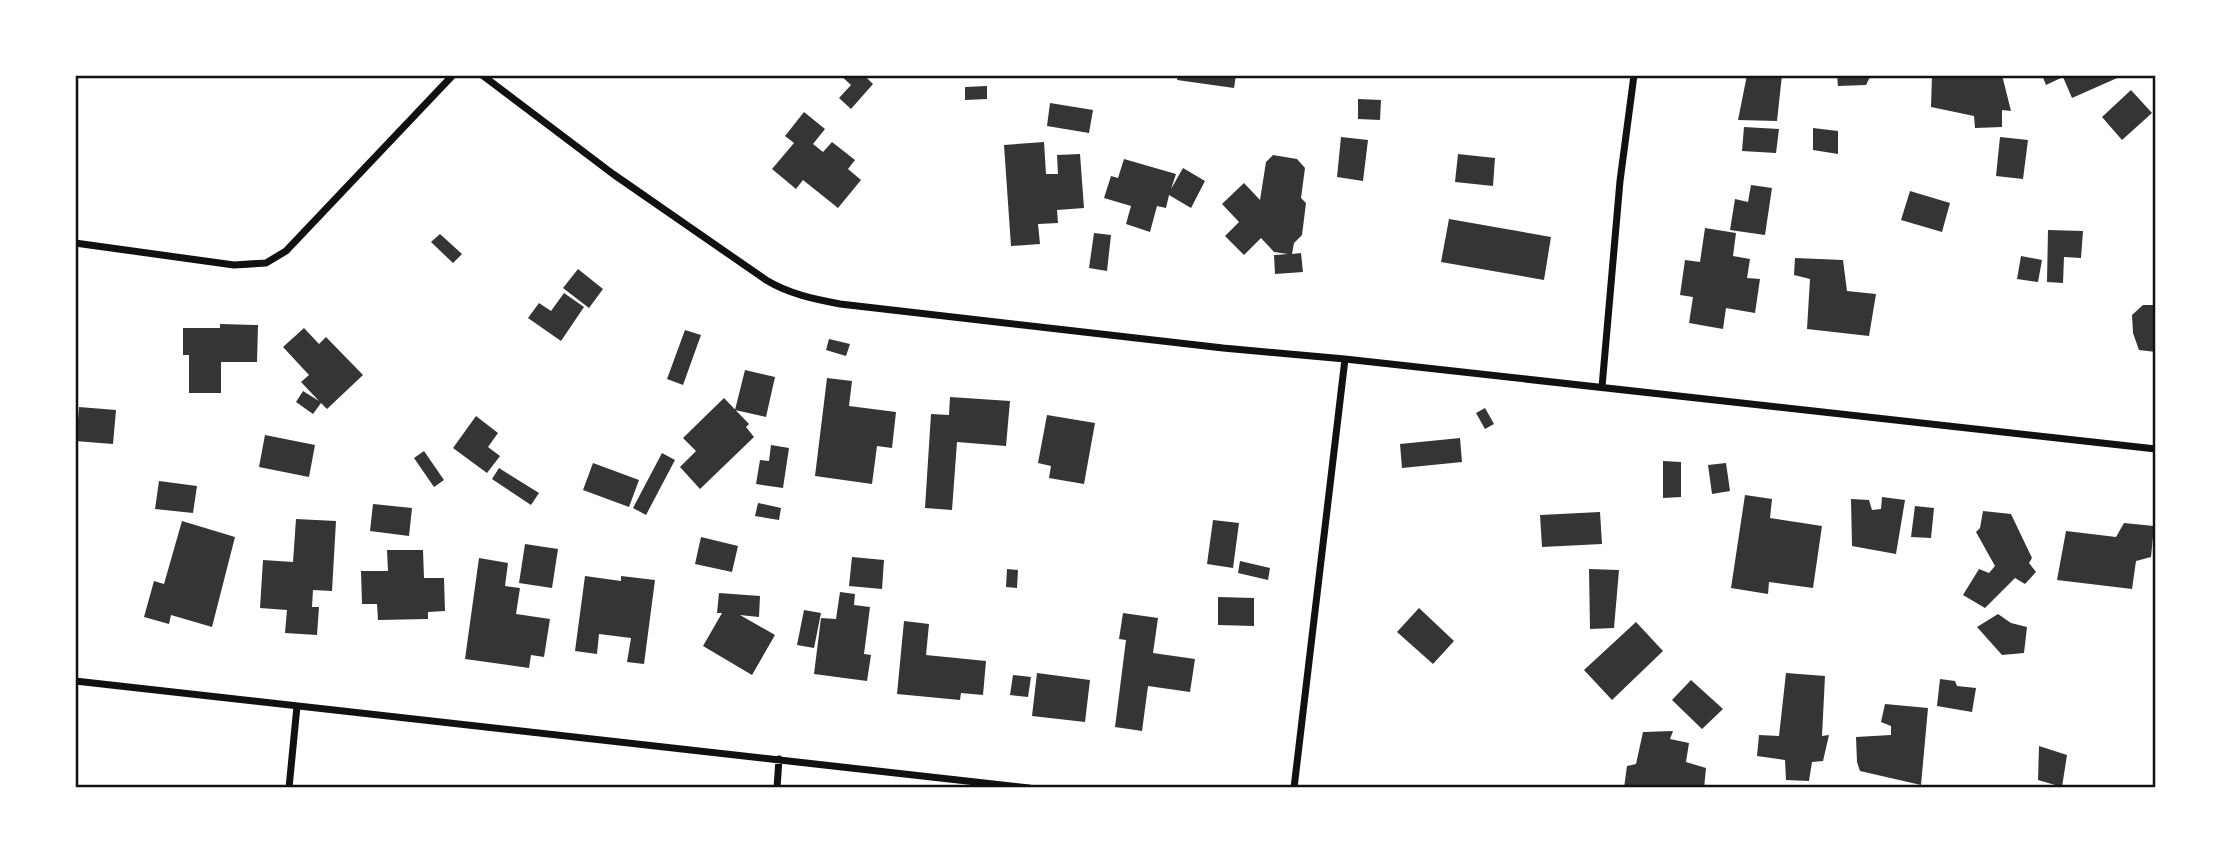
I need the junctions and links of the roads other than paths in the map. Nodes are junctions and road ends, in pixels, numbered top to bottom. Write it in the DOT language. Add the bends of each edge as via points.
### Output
graph roads {
  1 [pos="453,75"];
  2 [pos="482,75"];
  3 [pos="1634,75"];
  4 [pos="75,243"];
  5 [pos="1345,359"];
  6 [pos="1602,387"];
  7 [pos="2156,449"];
  8 [pos="75,681"];
  9 [pos="298,706"];
  10 [pos="779,759"];
  11 [pos="289,788"];
  12 [pos="777,788"];
  13 [pos="1029,788"];
  14 [pos="1294,788"];
  1 -- 4 [label="street" via="273,261 234,265"];
  2 -- 5 [label="street" via="613,174 766,280 793,293 890,310"];
  3 -- 6 [label="street"];
  5 -- 6 [label="street"];
  5 -- 14 [label="street"];
  6 -- 7 [label="street"];
  8 -- 9 [label="street"];
  9 -- 10 [label="street"];
  9 -- 11 [label="street"];
  10 -- 12 [label="street"];
  10 -- 13 [label="street"];
}
